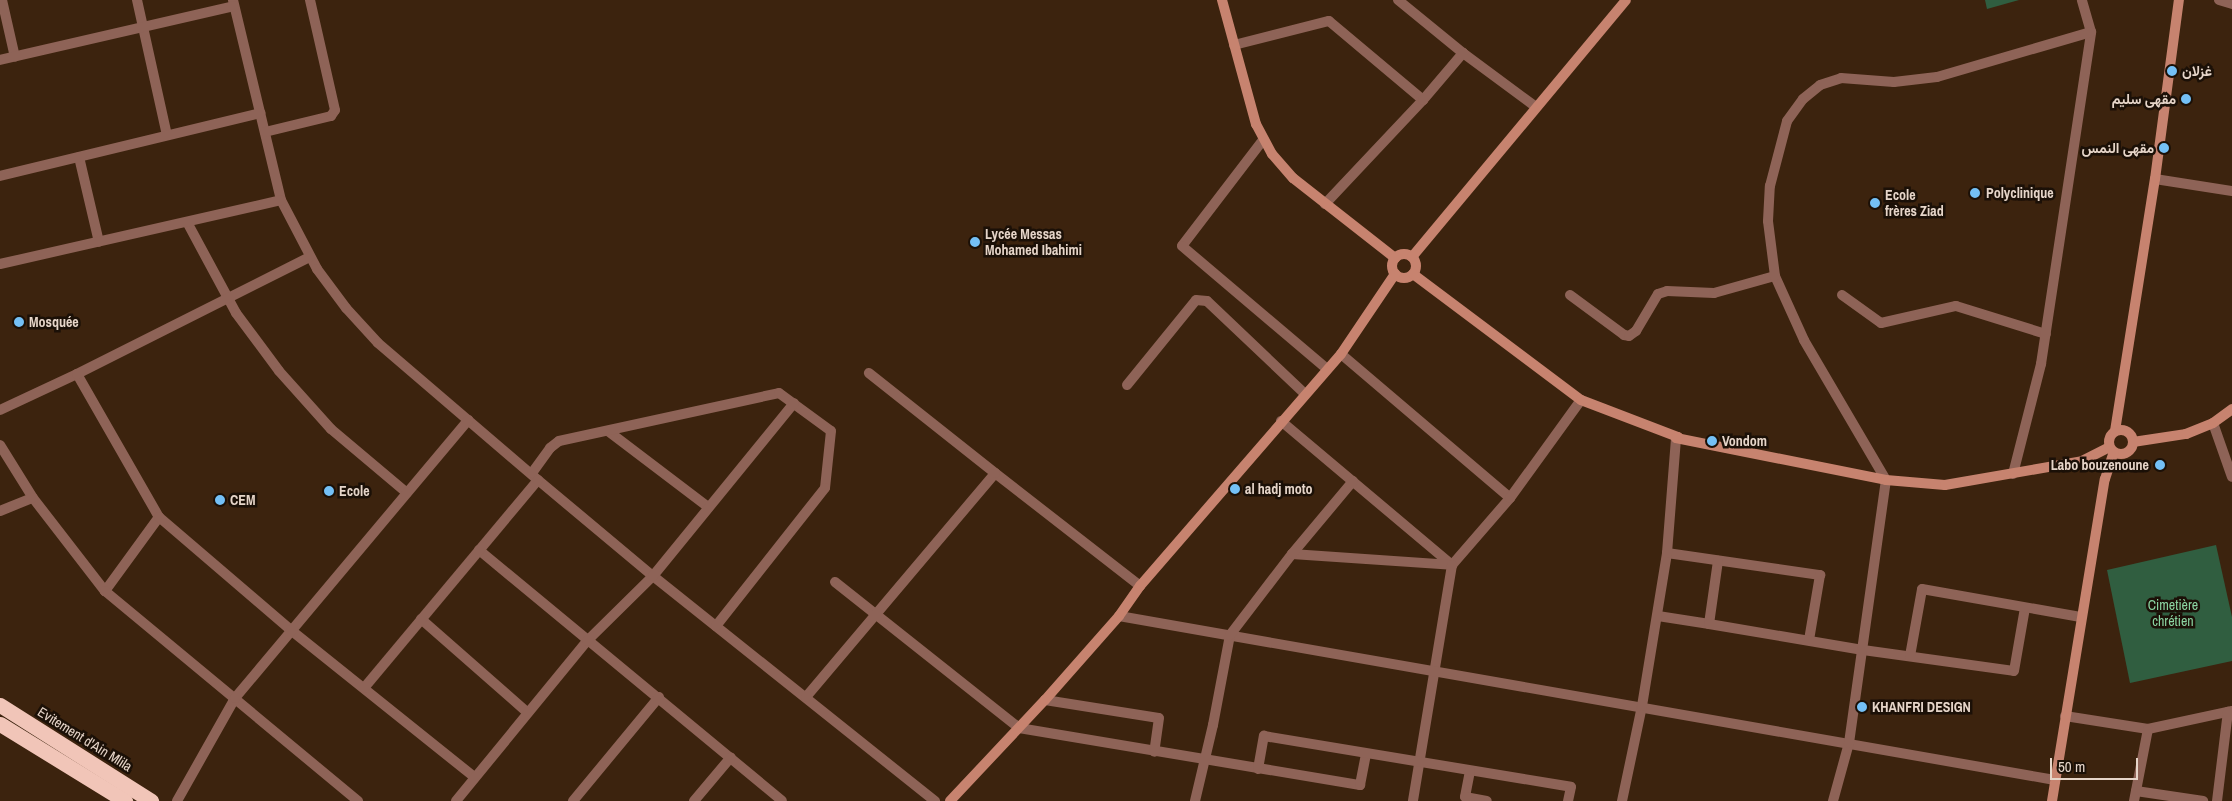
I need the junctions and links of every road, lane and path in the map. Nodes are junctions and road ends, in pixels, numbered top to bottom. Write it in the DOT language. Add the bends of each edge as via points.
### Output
graph roads {
  1 [pos="2,0"];
  2 [pos="137,0"];
  3 [pos="310,0"];
  4 [pos="1222,0"];
  5 [pos="1398,0"];
  6 [pos="1626,0"];
  7 [pos="2082,0"];
  8 [pos="2179,0"];
  9 [pos="2219,0"];
  10 [pos="233,3"];
  11 [pos="2232,4"];
  12 [pos="143,28"];
  13 [pos="2091,32"];
  14 [pos="1234,44"];
  15 [pos="1463,53"];
  16 [pos="15,57"];
  17 [pos="0,60"];
  18 [pos="1423,100"];
  19 [pos="1536,107"];
  20 [pos="260,114"];
  21 [pos="265,132"];
  22 [pos="168,135"];
  23 [pos="1263,140"];
  24 [pos="79,157"];
  25 [pos="0,176"];
  26 [pos="2154,179"];
  27 [pos="2232,191"];
  28 [pos="281,200"];
  29 [pos="1325,204"];
  30 [pos="187,222"];
  31 [pos="99,242"];
  32 [pos="310,257"];
  33 [pos="1412,257"];
  34 [pos="1395,258"];
  35 [pos="0,264"];
  36 [pos="1395,274"];
  37 [pos="1413,274"];
  38 [pos="1774,276"];
  39 [pos="1570,295"];
  40 [pos="1842,295"];
  41 [pos="229,300"];
  42 [pos="2046,334"];
  43 [pos="1341,354"];
  44 [pos="1328,369"];
  45 [pos="869,373"];
  46 [pos="77,374"];
  47 [pos="1127,385"];
  48 [pos="1304,394"];
  49 [pos="1581,400"];
  50 [pos="794,403"];
  51 [pos="2232,409"];
  52 [pos="0,410"];
  53 [pos="468,420"];
  54 [pos="1281,421"];
  55 [pos="2213,423"];
  56 [pos="608,431"];
  57 [pos="2115,431"];
  58 [pos="1676,438"];
  59 [pos="2133,442"];
  60 [pos="0,445"];
  61 [pos="2112,450"];
  62 [pos="995,473"];
  63 [pos="2013,474"];
  64 [pos="535,477"];
  65 [pos="2232,477"];
  66 [pos="1886,480"];
  67 [pos="1353,481"];
  68 [pos="407,494"];
  69 [pos="32,498"];
  70 [pos="1510,498"];
  71 [pos="708,507"];
  72 [pos="0,511"];
  73 [pos="159,517"];
  74 [pos="479,550"];
  75 [pos="1667,553"];
  76 [pos="1292,554"];
  77 [pos="1718,561"];
  78 [pos="1452,565"];
  79 [pos="652,576"];
  80 [pos="835,582"];
  81 [pos="1140,586"];
  82 [pos="105,591"];
  83 [pos="2025,608"];
  84 [pos="876,614"];
  85 [pos="1119,616"];
  86 [pos="1658,616"];
  87 [pos="2082,617"];
  88 [pos="421,619"];
  89 [pos="1709,624"];
  90 [pos="716,626"];
  91 [pos="292,631"];
  92 [pos="1230,636"];
  93 [pos="1809,640"];
  94 [pos="587,641"];
  95 [pos="1863,650"];
  96 [pos="1910,656"];
  97 [pos="1436,670"];
  98 [pos="364,688"];
  99 [pos="659,697"];
  100 [pos="806,697"];
  101 [pos="235,698"];
  102 [pos="1045,700"];
  103 [pos="0,705"];
  104 [pos="1642,706"];
  105 [pos="2230,712"];
  106 [pos="528,713"];
  107 [pos="2065,716"];
  108 [pos="0,724"];
  109 [pos="1019,728"];
  110 [pos="2148,729"];
  111 [pos="1849,743"];
  112 [pos="1154,752"];
  113 [pos="1366,755"];
  114 [pos="731,757"];
  115 [pos="1203,760"];
  116 [pos="1420,763"];
  117 [pos="1258,769"];
  118 [pos="1470,771"];
  119 [pos="474,777"];
  120 [pos="2055,780"];
  121 [pos="2135,796"];
  122 [pos="125,801"];
  123 [pos="151,801"];
  124 [pos="177,801"];
  125 [pos="358,801"];
  126 [pos="456,801"];
  127 [pos="573,801"];
  128 [pos="694,801"];
  129 [pos="782,801"];
  130 [pos="934,801"];
  131 [pos="950,801"];
  132 [pos="1195,801"];
  133 [pos="1413,801"];
  134 [pos="1487,801"];
  135 [pos="1568,801"];
  136 [pos="1622,801"];
  137 [pos="1833,801"];
  138 [pos="2052,801"];
  139 [pos="2203,801"];
  140 [pos="2217,801"];
  1 -- 16 [label="street"];
  2 -- 12 [label="street"];
  3 -- 21 [label="street" via="335,110 331,116"];
  4 -- 14 [label="street"];
  5 -- 15 [label="street"];
  6 -- 19 [label="street"];
  7 -- 13 [label="street"];
  8 -- 26 [label="street"];
  9 -- 11 [label="street"];
  10 -- 12 [label="street"];
  10 -- 20 [label="street"];
  12 -- 16 [label="street"];
  12 -- 22 [label="street"];
  13 -- 38 [label="street" via="1937,77 1894,82 1841,78 1820,85 1803,99 1787,121 1778,151 1770,186 1768,221"];
  13 -- 42 [label="street"];
  14 -- 18 [label="street" via="1328,21"];
  14 -- 23 [label="street"];
  15 -- 18 [label="street"];
  15 -- 19 [label="street"];
  16 -- 17 [label="street"];
  18 -- 29 [label="street"];
  19 -- 33 [label="street"];
  20 -- 21 [label="street"];
  20 -- 22 [label="street"];
  21 -- 28 [label="street"];
  22 -- 24 [label="street"];
  23 -- 29 [label="street" via="1282,167"];
  23 -- 44 [label="street" via="1182,246"];
  24 -- 25 [label="street"];
  24 -- 31 [label="street"];
  26 -- 27 [label="street"];
  26 -- 57 [label="street"];
  28 -- 30 [label="street"];
  28 -- 32 [label="street"];
  29 -- 34 [label="street"];
  30 -- 31 [label="street"];
  30 -- 41 [label="street"];
  31 -- 35 [label="street"];
  32 -- 41 [label="street"];
  32 -- 53 [label="street" via="346,308 378,343"];
  33 -- 34 [label="street" via="1402,254"];
  33 -- 37 [label="street" via="1416,265"];
  34 -- 36 [label="street" via="1392,268"];
  36 -- 37 [label="street" via="1404,278"];
  36 -- 43 [label="street"];
  37 -- 49 [label="street"];
  38 -- 39 [label="street" via="1714,293 1668,291 1658,294 1636,331 1629,336"];
  38 -- 66 [label="street" via="1804,340"];
  40 -- 42 [label="street" via="1881,323 1956,306"];
  41 -- 46 [label="street"];
  41 -- 68 [label="street" via="278,371 302,399 331,429"];
  42 -- 63 [label="street"];
  43 -- 44 [label="street"];
  43 -- 70 [label="street"];
  44 -- 48 [label="street"];
  45 -- 62 [label="street"];
  46 -- 52 [label="street"];
  46 -- 73 [label="street"];
  47 -- 48 [label="street" via="1196,300 1207,301"];
  48 -- 54 [label="street"];
  49 -- 58 [label="street"];
  49 -- 70 [label="street"];
  50 -- 56 [label="street" via="779,393"];
  50 -- 71 [label="street"];
  50 -- 90 [label="street" via="831,431 825,488"];
  51 -- 55 [label="street"];
  53 -- 64 [label="street"];
  53 -- 68 [label="street"];
  54 -- 67 [label="street"];
  54 -- 81 [label="street"];
  55 -- 59 [label="street" via="2177,436"];
  55 -- 65 [label="street"];
  56 -- 64 [label="street" via="559,441 550,448"];
  56 -- 71 [label="street"];
  57 -- 59 [label="street" via="2126,430 2132,435"];
  57 -- 61 [label="street" via="2109,438"];
  58 -- 66 [label="street"];
  58 -- 75 [label="street"];
  59 -- 61 [label="street" via="2126,452"];
  60 -- 69 [label="street"];
  61 -- 63 [label="street" via="2082,461"];
  61 -- 87 [label="street"];
  62 -- 81 [label="street"];
  62 -- 84 [label="street"];
  63 -- 66 [label="street" via="1955,485"];
  64 -- 74 [label="street"];
  64 -- 79 [label="street"];
  66 -- 95 [label="street"];
  67 -- 76 [label="street"];
  67 -- 78 [label="street"];
  68 -- 91 [label="street"];
  69 -- 72 [label="street"];
  69 -- 82 [label="street"];
  70 -- 78 [label="street"];
  71 -- 79 [label="street"];
  73 -- 82 [label="street"];
  73 -- 91 [label="street"];
  74 -- 88 [label="street"];
  74 -- 94 [label="street"];
  75 -- 77 [label="street"];
  75 -- 86 [label="street"];
  76 -- 78 [label="street"];
  76 -- 92 [label="street"];
  77 -- 89 [label="street"];
  77 -- 93 [label="street" via="1820,575"];
  78 -- 97 [label="street"];
  79 -- 90 [label="street"];
  79 -- 94 [label="street"];
  80 -- 84 [label="street"];
  81 -- 85 [label="street"];
  82 -- 101 [label="street"];
  83 -- 87 [label="street"];
  83 -- 96 [label="street" via="2014,671"];
  83 -- 96 [label="street" via="1922,590"];
  84 -- 100 [label="street"];
  84 -- 109 [label="street"];
  85 -- 92 [label="street"];
  85 -- 102 [label="street"];
  86 -- 89 [label="street"];
  86 -- 104 [label="street"];
  87 -- 107 [label="street"];
  88 -- 98 [label="street"];
  88 -- 106 [label="street"];
  89 -- 93 [label="street"];
  90 -- 100 [label="street"];
  91 -- 98 [label="street"];
  91 -- 101 [label="street"];
  92 -- 97 [label="street"];
  92 -- 115 [label="street"];
  93 -- 95 [label="street"];
  94 -- 99 [label="street"];
  94 -- 106 [label="street"];
  95 -- 96 [label="street"];
  95 -- 111 [label="street"];
  97 -- 104 [label="street"];
  97 -- 116 [label="street"];
  98 -- 119 [label="street"];
  99 -- 114 [label="street"];
  99 -- 127 [label="street"];
  100 -- 130 [label="street"];
  101 -- 124 [label="street"];
  101 -- 125 [label="street"];
  102 -- 109 [label="street"];
  102 -- 112 [label="street" via="1159,718"];
  103 -- 123 [label="highway, Evitement d'Ain Mlila"];
  104 -- 111 [label="street"];
  104 -- 136 [label="street"];
  105 -- 110 [label="street"];
  105 -- 140 [label="street"];
  106 -- 119 [label="street"];
  107 -- 110 [label="street"];
  107 -- 120 [label="street"];
  108 -- 122 [label="highway"];
  109 -- 112 [label="street"];
  109 -- 131 [label="street"];
  110 -- 121 [label="street"];
  111 -- 120 [label="street"];
  111 -- 137 [label="street"];
  112 -- 115 [label="street"];
  113 -- 116 [label="street"];
  113 -- 117 [label="street" via="1360,785"];
  113 -- 117 [label="street" via="1264,736"];
  114 -- 128 [label="street"];
  114 -- 129 [label="street"];
  115 -- 117 [label="street"];
  115 -- 132 [label="street"];
  116 -- 118 [label="street"];
  116 -- 133 [label="street"];
  118 -- 134 [label="street" via="1465,797"];
  118 -- 135 [label="street" via="1571,787"];
  119 -- 126 [label="street"];
  120 -- 138 [label="street"];
  121 -- 139 [label="street"];
}
